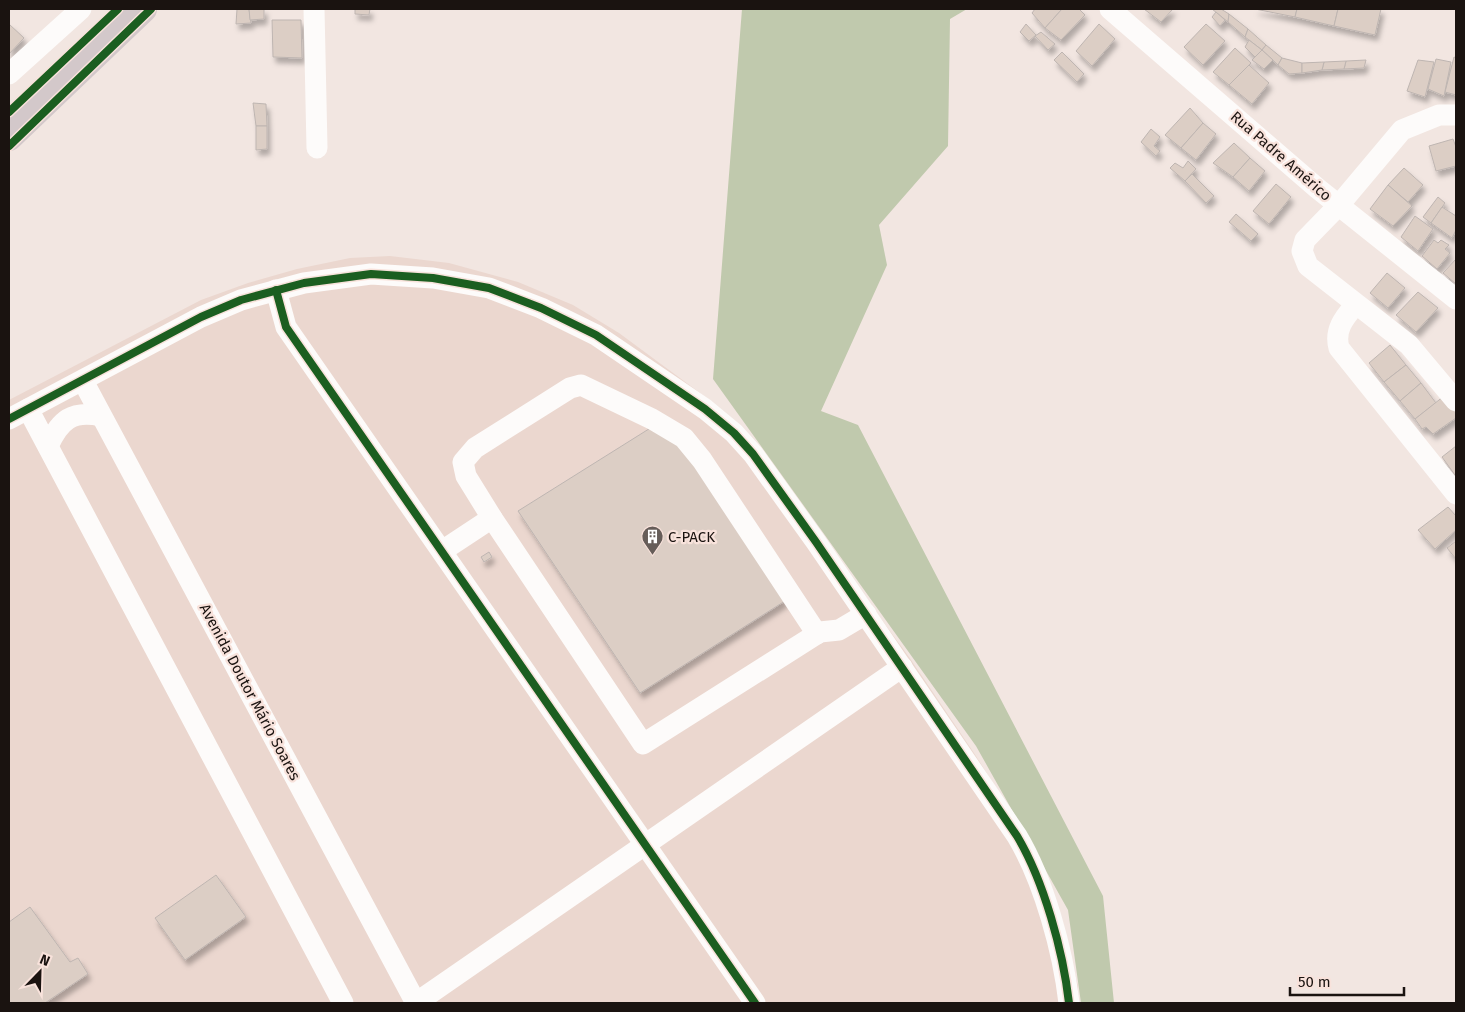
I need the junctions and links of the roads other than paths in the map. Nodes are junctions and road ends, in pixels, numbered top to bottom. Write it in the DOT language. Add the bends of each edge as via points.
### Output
graph roads {
  1 [pos="81,9"];
  2 [pos="124,9"];
  3 [pos="143,9"];
  4 [pos="314,9"];
  5 [pos="1110,9"];
  6 [pos="9,74"];
  7 [pos="1456,115"];
  8 [pos="9,119"];
  9 [pos="9,137"];
  10 [pos="317,148"];
  11 [pos="1339,206"];
  12 [pos="276,290"];
  13 [pos="1456,299"];
  14 [pos="1356,305"];
  15 [pos="83,382"];
  16 [pos="1456,401"];
  17 [pos="28,409"];
  18 [pos="101,416"];
  19 [pos="9,419"];
  20 [pos="48,446"];
  21 [pos="1456,494"];
  22 [pos="492,518"];
  23 [pos="442,551"];
  24 [pos="866,614"];
  25 [pos="817,634"];
  26 [pos="902,667"];
  27 [pos="645,845"];
  28 [pos="343,1003"];
  29 [pos="416,1003"];
  30 [pos="755,1003"];
  31 [pos="1069,1003"];
  1 -- 6 [label="street"];
  2 -- 8 [label="main road"];
  3 -- 9 [label="main road"];
  4 -- 10 [label="street"];
  5 -- 11 [label="street, Rua Padre Américo"];
  7 -- 11 [label="street" via="1439,115 1402,130"];
  11 -- 13 [label="street, Rua Padre Américo"];
  11 -- 14 [label="street" via="1305,240 1302,251 1308,266"];
  12 -- 15 [label="street" via="240,300 202,317"];
  12 -- 23 [label="street" via="286,327"];
  12 -- 24 [label="street" via="370,274 433,278 489,288 541,308 596,335 734,432"];
  14 -- 16 [label="street" via="1410,345"];
  14 -- 21 [label="street" via="1340,327 1336,338 1339,348"];
  15 -- 17 [label="street"];
  15 -- 18 [label="street, Avenida Doutor Mário Soares"];
  17 -- 19 [label="street"];
  17 -- 20 [label="street"];
  18 -- 20 [label="street" via="88,413 63,421"];
  18 -- 29 [label="street, Avenida Doutor Mário Soares"];
  20 -- 28 [label="street"];
  22 -- 23 [label="street"];
  22 -- 25 [label="street" via="643,744"];
  22 -- 25 [label="street" via="466,476 463,462 475,448 570,388 582,385 684,438 702,460"];
  23 -- 27 [label="street"];
  24 -- 25 [label="street" via="839,630"];
  24 -- 26 [label="street"];
  26 -- 27 [label="street"];
  26 -- 31 [label="street" via="1031,860 1066,977"];
  27 -- 29 [label="street"];
  27 -- 30 [label="street"];
}
